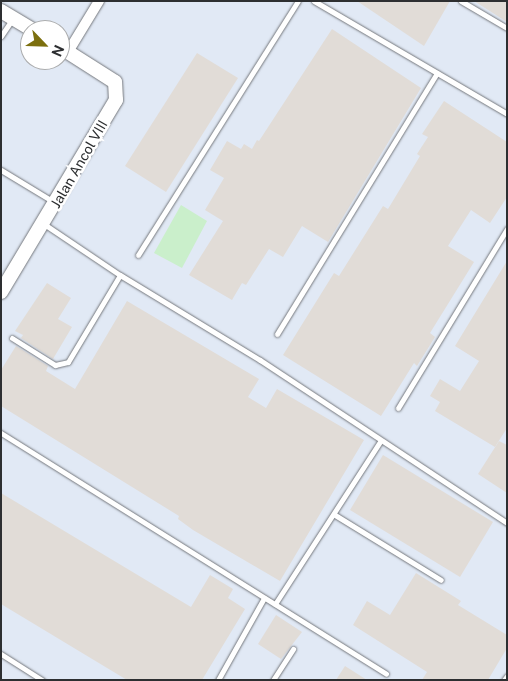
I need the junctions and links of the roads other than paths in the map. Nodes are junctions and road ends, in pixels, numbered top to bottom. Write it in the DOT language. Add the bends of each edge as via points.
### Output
graph roads {
  1 [pos="99,1"];
  2 [pos="298,1"];
  3 [pos="314,1"];
  4 [pos="461,1"];
  5 [pos="7,14"];
  6 [pos="20,22"];
  7 [pos="507,28"];
  8 [pos="1,36"];
  9 [pos="70,41"];
  10 [pos="70,53"];
  11 [pos="437,73"];
  12 [pos="507,114"];
  13 [pos="1,170"];
  14 [pos="56,204"];
  15 [pos="44,224"];
  16 [pos="507,229"];
  17 [pos="138,255"];
  18 [pos="120,275"];
  19 [pos="1,292"];
  20 [pos="277,334"];
  21 [pos="12,338"];
  22 [pos="398,408"];
  23 [pos="1,433"];
  24 [pos="380,442"];
  25 [pos="335,515"];
  26 [pos="507,523"];
  27 [pos="441,580"];
  28 [pos="264,598"];
  29 [pos="274,604"];
  30 [pos="293,649"];
  31 [pos="1,654"];
  32 [pos="386,674"];
  33 [pos="507,676"];
  34 [pos="42,680"];
  35 [pos="218,680"];
  36 [pos="273,680"];
  37 [pos="504,680"];
  1 -- 9 [label="street"];
  2 -- 17 [label="lane"];
  3 -- 11 [label="lane"];
  4 -- 7 [label="lane"];
  5 -- 6 [label="street"];
  5 -- 8 [label="lane"];
  10 -- 14 [label="street, Jalan Ancol VIII" via="115,82 118,91"];
  11 -- 12 [label="lane"];
  11 -- 20 [label="lane"];
  13 -- 14 [label="lane"];
  14 -- 15 [label="street, Jalan Ancol VIII"];
  15 -- 18 [label="lane"];
  15 -- 19 [label="street, Jalan Ancol VIII"];
  16 -- 22 [label="lane"];
  18 -- 21 [label="lane" via="68,362 55,365"];
  18 -- 24 [label="lane" via="260,360"];
  23 -- 28 [label="lane"];
  24 -- 25 [label="lane"];
  24 -- 26 [label="lane"];
  25 -- 27 [label="lane"];
  25 -- 29 [label="lane"];
  28 -- 29 [label="lane"];
  28 -- 35 [label="lane"];
  29 -- 32 [label="lane"];
  30 -- 36 [label="lane"];
  31 -- 34 [label="lane"];
  33 -- 37 [label="lane"];
}
